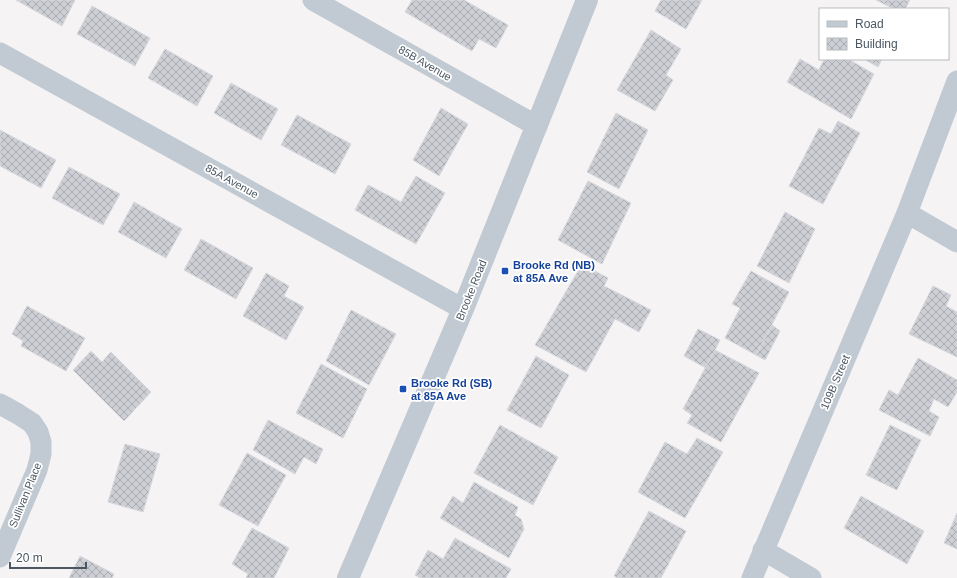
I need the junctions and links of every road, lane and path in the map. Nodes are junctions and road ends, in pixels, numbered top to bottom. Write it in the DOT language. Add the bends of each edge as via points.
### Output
graph roads {
  1 [pos="313,0"];
  2 [pos="587,0"];
  3 [pos="0,53"];
  4 [pos="957,81"];
  5 [pos="538,126"];
  6 [pos="907,213"];
  7 [pos="957,242"];
  8 [pos="463,309"];
  9 [pos="0,404"];
  10 [pos="763,550"];
  11 [pos="0,557"];
  12 [pos="348,578"];
  13 [pos="752,578"];
  14 [pos="811,578"];
  1 -- 5 [label="street, 85B Avenue"];
  2 -- 5 [label="street, Brooke Road"];
  3 -- 8 [label="street, 85A Avenue"];
  4 -- 6 [label="street, 109B Street"];
  5 -- 8 [label="street, Brooke Road"];
  6 -- 7 [label="street"];
  6 -- 10 [label="street, 109B Street"];
  8 -- 12 [label="street, Brooke Road"];
  9 -- 11 [label="street, Sullivan Place" via="32,423 41,442 41,454 37,470"];
  10 -- 13 [label="street, 109B Street"];
  10 -- 14 [label="street"];
}
